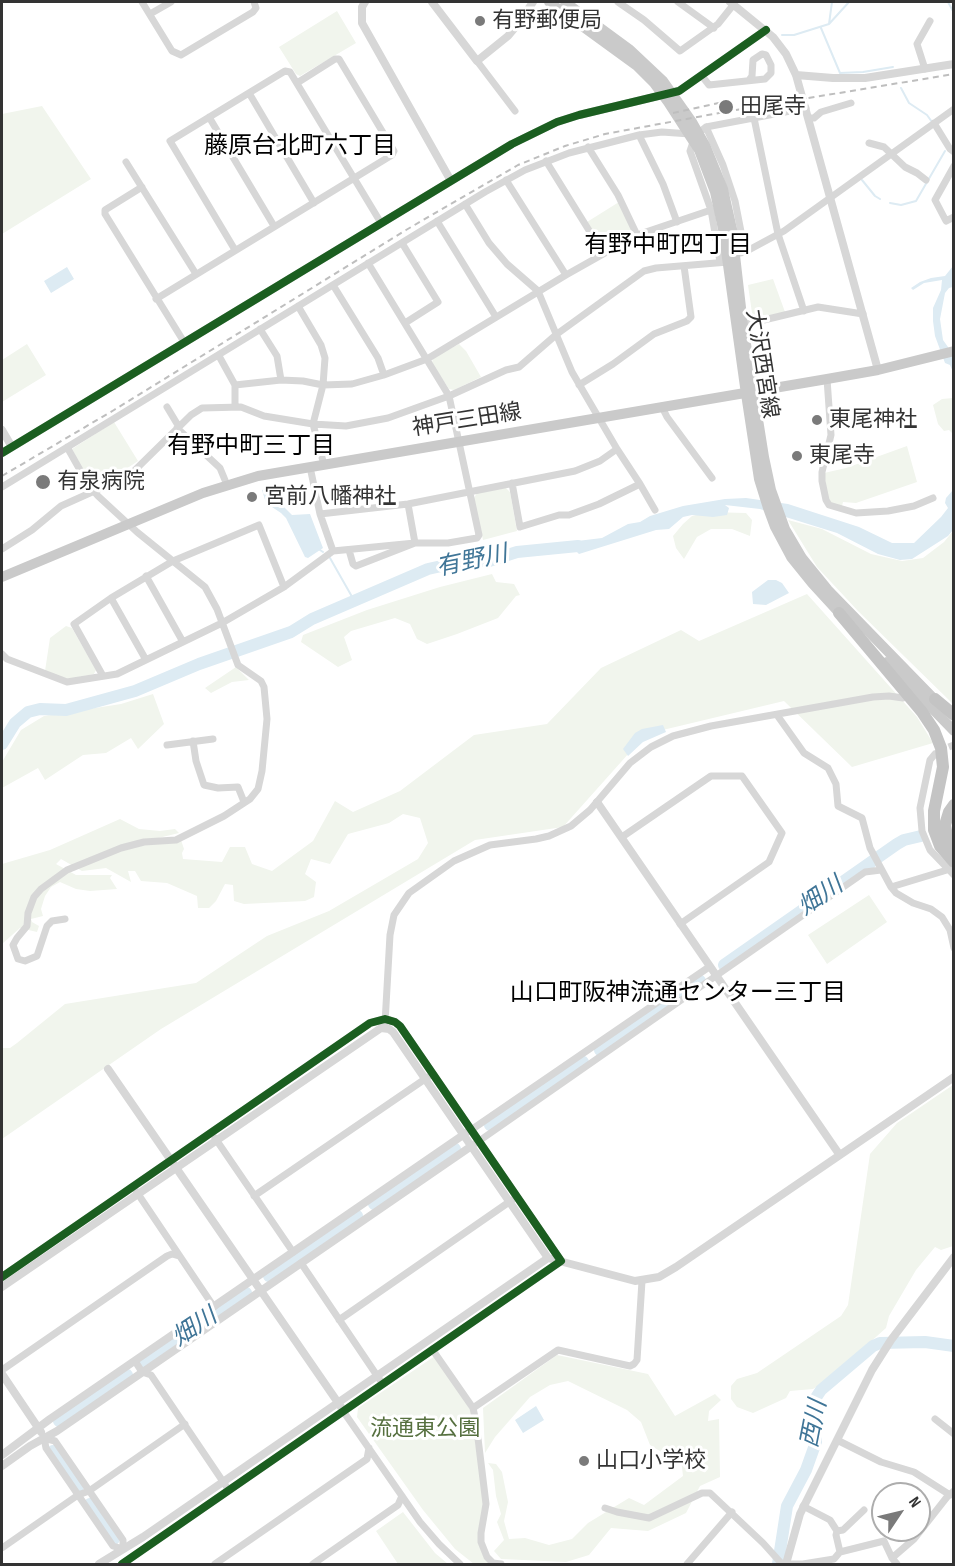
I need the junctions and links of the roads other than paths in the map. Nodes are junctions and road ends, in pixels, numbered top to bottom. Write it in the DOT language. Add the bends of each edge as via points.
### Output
graph roads {
  1 [pos="142,2"];
  2 [pos="171,2"];
  3 [pos="254,2"];
  4 [pos="365,2"];
  5 [pos="432,2"];
  6 [pos="533,2"];
  7 [pos="549,2"];
  8 [pos="565,2"];
  9 [pos="618,2"];
  10 [pos="678,2"];
  11 [pos="732,3"];
  12 [pos="150,14"];
  13 [pos="930,21"];
  14 [pos="714,28"];
  15 [pos="766,30"];
  16 [pos="477,61"];
  17 [pos="954,64"];
  18 [pos="925,69"];
  19 [pos="796,75"];
  20 [pos="702,76"];
  21 [pos="749,80"];
  22 [pos="659,82"];
  23 [pos="297,83"];
  24 [pos="249,93"];
  25 [pos="851,103"];
  26 [pos="806,108"];
  27 [pos="954,109"];
  28 [pos="515,111"];
  29 [pos="209,117"];
  30 [pos="754,118"];
  31 [pos="809,118"];
  32 [pos="934,123"];
  33 [pos="706,127"];
  34 [pos="639,135"];
  35 [pos="695,136"];
  36 [pos="869,143"];
  37 [pos="588,147"];
  38 [pos="954,152"];
  39 [pos="892,154"];
  40 [pos="546,161"];
  41 [pos="126,162"];
  42 [pos="954,166"];
  43 [pos="354,179"];
  44 [pos="506,180"];
  45 [pos="926,180"];
  46 [pos="451,181"];
  47 [pos="142,187"];
  48 [pos="830,200"];
  49 [pos="314,202"];
  50 [pos="465,204"];
  51 [pos="711,210"];
  52 [pos="954,217"];
  53 [pos="437,221"];
  54 [pos="677,222"];
  55 [pos="381,223"];
  56 [pos="274,226"];
  57 [pos="778,234"];
  58 [pos="637,235"];
  59 [pos="402,243"];
  60 [pos="235,249"];
  61 [pos="603,253"];
  62 [pos="732,257"];
  63 [pos="368,263"];
  64 [pos="684,266"];
  65 [pos="196,274"];
  66 [pos="566,274"];
  67 [pos="333,285"];
  68 [pos="538,291"];
  69 [pos="156,299"];
  70 [pos="298,306"];
  71 [pos="804,311"];
  72 [pos="863,314"];
  73 [pos="496,317"];
  74 [pos="405,323"];
  75 [pos="743,325"];
  76 [pos="260,329"];
  77 [pos="557,334"];
  78 [pos="184,342"];
  79 [pos="954,351"];
  80 [pos="219,356"];
  81 [pos="427,359"];
  82 [pos="878,370"];
  83 [pos="384,375"];
  84 [pos="827,379"];
  85 [pos="281,380"];
  86 [pos="323,384"];
  87 [pos="579,385"];
  88 [pos="235,386"];
  89 [pos="749,393"];
  90 [pos="449,396"];
  91 [pos="167,407"];
  92 [pos="235,407"];
  93 [pos="662,408"];
  94 [pos="600,419"];
  95 [pos="313,424"];
  96 [pos="178,428"];
  97 [pos="2,430"];
  98 [pos="459,442"];
  99 [pos="12,447"];
  100 [pos="67,447"];
  101 [pos="617,449"];
  102 [pos="2,453"];
  103 [pos="324,465"];
  104 [pos="310,467"];
  105 [pos="712,478"];
  106 [pos="512,483"];
  107 [pos="640,484"];
  108 [pos="227,485"];
  109 [pos="2,487"];
  110 [pos="94,491"];
  111 [pos="470,493"];
  112 [pos="933,498"];
  113 [pos="408,504"];
  114 [pos="655,510"];
  115 [pos="320,514"];
  116 [pos="128,525"];
  117 [pos="780,528"];
  118 [pos="415,543"];
  119 [pos="383,546"];
  120 [pos="2,549"];
  121 [pos="349,550"];
  122 [pos="333,551"];
  123 [pos="386,554"];
  124 [pos="173,561"];
  125 [pos="146,576"];
  126 [pos="2,578"];
  127 [pos="284,587"];
  128 [pos="111,598"];
  129 [pos="839,613"];
  130 [pos="224,627"];
  131 [pos="183,642"];
  132 [pos="2,654"];
  133 [pos="146,660"];
  134 [pos="103,676"];
  135 [pos="903,698"];
  136 [pos="935,699"];
  137 [pos="922,712"];
  138 [pos="777,715"];
  139 [pos="954,717"];
  140 [pos="954,731"];
  141 [pos="213,739"];
  142 [pos="193,741"];
  143 [pos="167,745"];
  144 [pos="935,754"];
  145 [pos="244,802"];
  146 [pos="597,802"];
  147 [pos="954,804"];
  148 [pos="622,837"];
  149 [pos="954,850"];
  150 [pos="952,869"];
  151 [pos="881,870"];
  152 [pos="891,887"];
  153 [pos="65,919"];
  154 [pos="680,924"];
  155 [pos="954,948"];
  156 [pos="709,967"];
  157 [pos="716,977"];
  158 [pos="385,1023"];
  159 [pos="586,1051"];
  160 [pos="594,1062"];
  161 [pos="108,1069"];
  162 [pos="429,1077"];
  163 [pos="954,1077"];
  164 [pos="471,1130"];
  165 [pos="463,1135"];
  166 [pos="213,1136"];
  167 [pos="478,1141"];
  168 [pos="471,1147"];
  169 [pos="839,1154"];
  170 [pos="173,1164"];
  171 [pos="135,1190"];
  172 [pos="254,1196"];
  173 [pos="513,1200"];
  174 [pos="362,1204"];
  175 [pos="370,1215"];
  176 [pos="293,1252"];
  177 [pos="179,1256"];
  178 [pos="954,1257"];
  179 [pos="548,1258"];
  180 [pos="561,1261"];
  181 [pos="301,1263"];
  182 [pos="2,1277"];
  183 [pos="253,1280"];
  184 [pos="642,1281"];
  185 [pos="2,1287"];
  186 [pos="261,1291"];
  187 [pos="214,1307"];
  188 [pos="339,1320"];
  189 [pos="432,1349"];
  190 [pos="135,1361"];
  191 [pos="2,1372"];
  192 [pos="142,1372"];
  193 [pos="380,1379"];
  194 [pos="341,1407"];
  195 [pos="472,1408"];
  196 [pos="935,1419"];
  197 [pos="185,1424"];
  198 [pos="38,1428"];
  199 [pos="954,1434"];
  200 [pos="44,1437"];
  201 [pos="837,1440"];
  202 [pos="369,1449"];
  203 [pos="2,1455"];
  204 [pos="2,1466"];
  205 [pos="226,1485"];
  206 [pos="89,1491"];
  207 [pos="952,1493"];
  208 [pos="78,1496"];
  209 [pos="402,1496"];
  210 [pos="803,1506"];
  211 [pos="605,1508"];
  212 [pos="864,1510"];
  213 [pos="732,1512"];
  214 [pos="837,1532"];
  215 [pos="2,1548"];
  216 [pos="123,1549"];
  217 [pos="840,1552"];
  218 [pos="779,1562"];
  219 [pos="894,1562"];
  220 [pos="128,1563"];
  221 [pos="99,1564"];
  222 [pos="215,1564"];
  223 [pos="313,1564"];
  224 [pos="460,1564"];
  225 [pos="501,1564"];
  226 [pos="687,1564"];
  227 [pos="788,1564"];
  1 -- 12 [label="street"];
  2 -- 12 [label="street"];
  3 -- 12 [label="street" via="253,12 181,55 172,51"];
  4 -- 46 [label="street" via="362,23"];
  5 -- 16 [label="street"];
  6 -- 16 [label="street" via="508,36"];
  7 -- 22 [label="main road, 大沢西宮線"];
  8 -- 22 [label="main road, 大沢西宮線" via="629,49"];
  9 -- 14 [label="street" via="680,51"];
  10 -- 14 [label="street"];
  11 -- 14 [label="street"];
  11 -- 15 [label="street"];
  13 -- 18 [label="street" via="917,44"];
  15 -- 19 [label="street"];
  15 -- 20 [label="street"];
  16 -- 28 [label="street"];
  17 -- 18 [label="street"];
  18 -- 19 [label="street" via="846,79"];
  19 -- 26 [label="street"];
  20 -- 21 [label="street" via="709,85"];
  20 -- 46 [label="street" via="668,95 557,122"];
  21 -- 21 [label="street" via="752,63 762,54 769,59 771,74 765,79"];
  22 -- 62 [label="main road, 大沢西宮線" via="692,122 705,145 732,229"];
  23 -- 24 [label="street" via="285,71"];
  23 -- 43 [label="street"];
  23 -- 43 [label="street" via="339,60 388,140 392,155"];
  24 -- 29 [label="street"];
  24 -- 49 [label="street"];
  25 -- 31 [label="street"];
  26 -- 30 [label="street"];
  26 -- 31 [label="street"];
  27 -- 32 [label="street"];
  29 -- 56 [label="street"];
  29 -- 60 [label="street" via="170,141"];
  30 -- 33 [label="street"];
  30 -- 57 [label="street"];
  31 -- 48 [label="street"];
  32 -- 38 [label="street"];
  32 -- 39 [label="street"];
  33 -- 35 [label="street"];
  33 -- 62 [label="street" via="735,201"];
  34 -- 35 [label="street" via="682,132"];
  34 -- 37 [label="street"];
  34 -- 54 [label="street"];
  35 -- 51 [label="street" via="690,151"];
  36 -- 39 [label="street"];
  37 -- 40 [label="street"];
  37 -- 58 [label="street"];
  39 -- 45 [label="street"];
  39 -- 48 [label="street"];
  40 -- 44 [label="street"];
  40 -- 61 [label="street"];
  41 -- 47 [label="street"];
  42 -- 52 [label="street" via="935,200 946,221"];
  43 -- 49 [label="street"];
  43 -- 55 [label="street"];
  44 -- 50 [label="street"];
  44 -- 66 [label="street"];
  46 -- 55 [label="street"];
  47 -- 65 [label="street"];
  47 -- 69 [label="street" via="105,210 105,214"];
  48 -- 57 [label="street"];
  48 -- 72 [label="street"];
  49 -- 56 [label="street"];
  50 -- 53 [label="street"];
  50 -- 68 [label="street" via="489,243"];
  51 -- 54 [label="street"];
  51 -- 62 [label="street"];
  53 -- 59 [label="street"];
  53 -- 73 [label="street"];
  54 -- 58 [label="street"];
  55 -- 78 [label="street"];
  56 -- 60 [label="street"];
  57 -- 62 [label="street"];
  57 -- 71 [label="street"];
  58 -- 61 [label="street"];
  59 -- 63 [label="street"];
  59 -- 74 [label="street" via="438,302"];
  60 -- 65 [label="street"];
  61 -- 66 [label="street"];
  62 -- 64 [label="street"];
  62 -- 75 [label="main road, 大沢西宮線"];
  62 -- 89 [label="main road, 大沢西宮線"];
  63 -- 67 [label="street"];
  63 -- 74 [label="street"];
  64 -- 77 [label="street" via="644,271"];
  64 -- 87 [label="street" via="691,317 654,334"];
  65 -- 69 [label="street"];
  66 -- 68 [label="street"];
  67 -- 70 [label="street"];
  67 -- 83 [label="street" via="378,358"];
  68 -- 73 [label="street"];
  68 -- 77 [label="street"];
  69 -- 78 [label="street"];
  70 -- 76 [label="street"];
  70 -- 86 [label="street" via="321,345 326,369"];
  71 -- 72 [label="street" via="824,307"];
  71 -- 75 [label="street"];
  72 -- 82 [label="street"];
  73 -- 81 [label="street"];
  74 -- 81 [label="street"];
  75 -- 89 [label="main road, 大沢西宮線"];
  76 -- 80 [label="street"];
  76 -- 85 [label="street" via="277,356"];
  77 -- 87 [label="street"];
  77 -- 90 [label="street" via="519,367"];
  78 -- 99 [label="street"];
  79 -- 82 [label="main road, 神戸三田線"];
  80 -- 88 [label="street"];
  80 -- 100 [label="street"];
  81 -- 83 [label="street"];
  81 -- 90 [label="street"];
  82 -- 84 [label="main road, 神戸三田線"];
  83 -- 86 [label="street" via="352,384"];
  84 -- 89 [label="main road, 神戸三田線"];
  84 -- 112 [label="street" via="831,435 822,481 829,506 856,513 888,511"];
  85 -- 86 [label="street"];
  85 -- 88 [label="street"];
  86 -- 95 [label="street"];
  87 -- 94 [label="street"];
  88 -- 92 [label="street"];
  89 -- 93 [label="main road, 神戸三田線"];
  89 -- 117 [label="main road, 大沢西宮線" via="766,489"];
  90 -- 95 [label="street" via="388,418 346,426"];
  90 -- 98 [label="street"];
  91 -- 96 [label="street"];
  92 -- 95 [label="street"];
  92 -- 96 [label="street" via="202,408"];
  93 -- 94 [label="main road, 神戸三田線"];
  93 -- 105 [label="street"];
  94 -- 98 [label="main road, 神戸三田線"];
  94 -- 101 [label="street"];
  95 -- 103 [label="street"];
  96 -- 108 [label="street" via="220,468"];
  96 -- 110 [label="street" via="130,475"];
  97 -- 99 [label="street"];
  98 -- 103 [label="main road, 神戸三田線"];
  98 -- 111 [label="street"];
  99 -- 102 [label="street"];
  100 -- 109 [label="street"];
  100 -- 110 [label="street"];
  101 -- 106 [label="street" via="575,471"];
  101 -- 107 [label="street"];
  103 -- 104 [label="main road, 神戸三田線"];
  104 -- 108 [label="main road, 神戸三田線"];
  104 -- 115 [label="street"];
  106 -- 107 [label="street" via="520,530 599,504"];
  106 -- 111 [label="street"];
  107 -- 114 [label="street"];
  108 -- 116 [label="main road, 神戸三田線"];
  110 -- 116 [label="street"];
  110 -- 120 [label="street" via="61,506 32,531"];
  111 -- 113 [label="street"];
  111 -- 118 [label="street" via="477,538"];
  113 -- 115 [label="street"];
  113 -- 118 [label="street"];
  115 -- 122 [label="street"];
  116 -- 124 [label="street"];
  116 -- 126 [label="main road, 神戸三田線"];
  117 -- 129 [label="main road, 大沢西宮線" via="800,569"];
  117 -- 136 [label="main road, 大沢西宮線" via="824,584"];
  118 -- 119 [label="street"];
  118 -- 123 [label="street"];
  119 -- 121 [label="street"];
  119 -- 123 [label="street"];
  121 -- 122 [label="street"];
  121 -- 123 [label="street" via="356,566"];
  122 -- 127 [label="street"];
  124 -- 125 [label="street"];
  124 -- 127 [label="street" via="259,525"];
  124 -- 130 [label="street" via="205,587"];
  125 -- 128 [label="street"];
  125 -- 131 [label="street"];
  127 -- 130 [label="street"];
  128 -- 133 [label="street"];
  128 -- 134 [label="street" via="74,624"];
  129 -- 137 [label="highway"];
  129 -- 140 [label="main road, 大沢西宮線"];
  130 -- 131 [label="street"];
  130 -- 145 [label="street" via="238,665 261,681 266,693 265,749 258,789"];
  131 -- 133 [label="street"];
  132 -- 134 [label="street" via="66,682"];
  133 -- 134 [label="street" via="117,674"];
  135 -- 137 [label="highway"];
  135 -- 138 [label="street" via="882,696"];
  136 -- 139 [label="highway"];
  137 -- 150 [label="highway" via="934,730 943,758 934,830"];
  138 -- 146 [label="street" via="698,729 661,741 630,763"];
  138 -- 151 [label="street" via="804,753 828,768 836,784 838,806 862,818"];
  141 -- 142 [label="street"];
  142 -- 143 [label="street"];
  142 -- 145 [label="street" via="204,785 238,787"];
  144 -- 150 [label="street" via="930,760 920,808 922,831 930,850"];
  145 -- 153 [label="street" via="176,840 121,848 67,870 34,897 27,927 13,945 18,959 25,961 37,956 47,926"];
  146 -- 148 [label="street"];
  146 -- 158 [label="street" via="559,832 477,849 409,893 391,924"];
  147 -- 149 [label="highway" via="945,825"];
  148 -- 154 [label="street"];
  148 -- 154 [label="street" via="711,776 742,776 782,833 769,862"];
  150 -- 152 [label="street"];
  151 -- 152 [label="street"];
  151 -- 157 [label="street" via="865,872"];
  152 -- 155 [label="street" via="942,917"];
  154 -- 156 [label="street"];
  156 -- 157 [label="street"];
  156 -- 159 [label="street"];
  157 -- 160 [label="street"];
  157 -- 169 [label="street"];
  158 -- 162 [label="street" via="400,1026"];
  158 -- 166 [label="street" via="370,1023"];
  159 -- 160 [label="street"];
  159 -- 164 [label="street"];
  160 -- 167 [label="street"];
  161 -- 170 [label="street"];
  162 -- 164 [label="street"];
  162 -- 165 [label="street"];
  162 -- 172 [label="street"];
  163 -- 169 [label="street"];
  164 -- 165 [label="street"];
  164 -- 167 [label="street"];
  165 -- 168 [label="street"];
  165 -- 174 [label="street"];
  166 -- 170 [label="street"];
  166 -- 172 [label="street"];
  167 -- 168 [label="street"];
  167 -- 173 [label="street"];
  168 -- 173 [label="street"];
  168 -- 175 [label="street"];
  169 -- 184 [label="street" via="676,1267"];
  170 -- 171 [label="street"];
  170 -- 183 [label="street"];
  171 -- 177 [label="street"];
  171 -- 182 [label="street"];
  171 -- 185 [label="street"];
  172 -- 176 [label="street"];
  173 -- 179 [label="street"];
  173 -- 180 [label="street"];
  173 -- 188 [label="street"];
  174 -- 175 [label="street"];
  174 -- 176 [label="street"];
  175 -- 181 [label="street"];
  176 -- 183 [label="street"];
  177 -- 187 [label="street"];
  177 -- 191 [label="street" via="167,1256"];
  178 -- 201 [label="street" via="872,1370"];
  179 -- 180 [label="street"];
  179 -- 193 [label="street"];
  180 -- 184 [label="street"];
  180 -- 189 [label="street"];
  181 -- 186 [label="street"];
  181 -- 188 [label="street"];
  183 -- 186 [label="street"];
  183 -- 187 [label="street"];
  184 -- 195 [label="street" via="634,1364 558,1350"];
  186 -- 192 [label="street"];
  186 -- 194 [label="street"];
  187 -- 190 [label="street"];
  188 -- 193 [label="street"];
  189 -- 193 [label="street"];
  189 -- 195 [label="street"];
  190 -- 192 [label="street"];
  190 -- 198 [label="street"];
  191 -- 198 [label="street"];
  192 -- 197 [label="street" via="151,1375"];
  192 -- 200 [label="street"];
  193 -- 194 [label="street"];
  194 -- 202 [label="street"];
  194 -- 205 [label="street"];
  195 -- 225 [label="street" via="486,1504 482,1542 487,1557"];
  196 -- 199 [label="street"];
  197 -- 205 [label="street"];
  197 -- 206 [label="street"];
  198 -- 200 [label="street"];
  198 -- 203 [label="street"];
  200 -- 204 [label="street"];
  200 -- 206 [label="street" via="55,1441"];
  200 -- 208 [label="street" via="46,1448"];
  201 -- 207 [label="street" via="881,1462 914,1472"];
  201 -- 210 [label="street"];
  202 -- 209 [label="street"];
  202 -- 222 [label="street" via="367,1459"];
  205 -- 216 [label="street"];
  205 -- 220 [label="street"];
  206 -- 208 [label="street"];
  206 -- 216 [label="street" via="123,1540"];
  207 -- 219 [label="street"];
  208 -- 215 [label="street"];
  208 -- 216 [label="street" via="112,1546"];
  209 -- 223 [label="street" via="398,1505"];
  209 -- 224 [label="street" via="439,1545"];
  210 -- 214 [label="street" via="825,1516"];
  210 -- 227 [label="street"];
  211 -- 213 [label="street" via="649,1518 702,1493 710,1493"];
  212 -- 214 [label="street"];
  213 -- 218 [label="street"];
  213 -- 226 [label="street"];
  214 -- 217 [label="street"];
  216 -- 220 [label="street"];
  216 -- 221 [label="street"];
  217 -- 219 [label="street" via="884,1541"];
  217 -- 227 [label="street" via="834,1558"];
}
